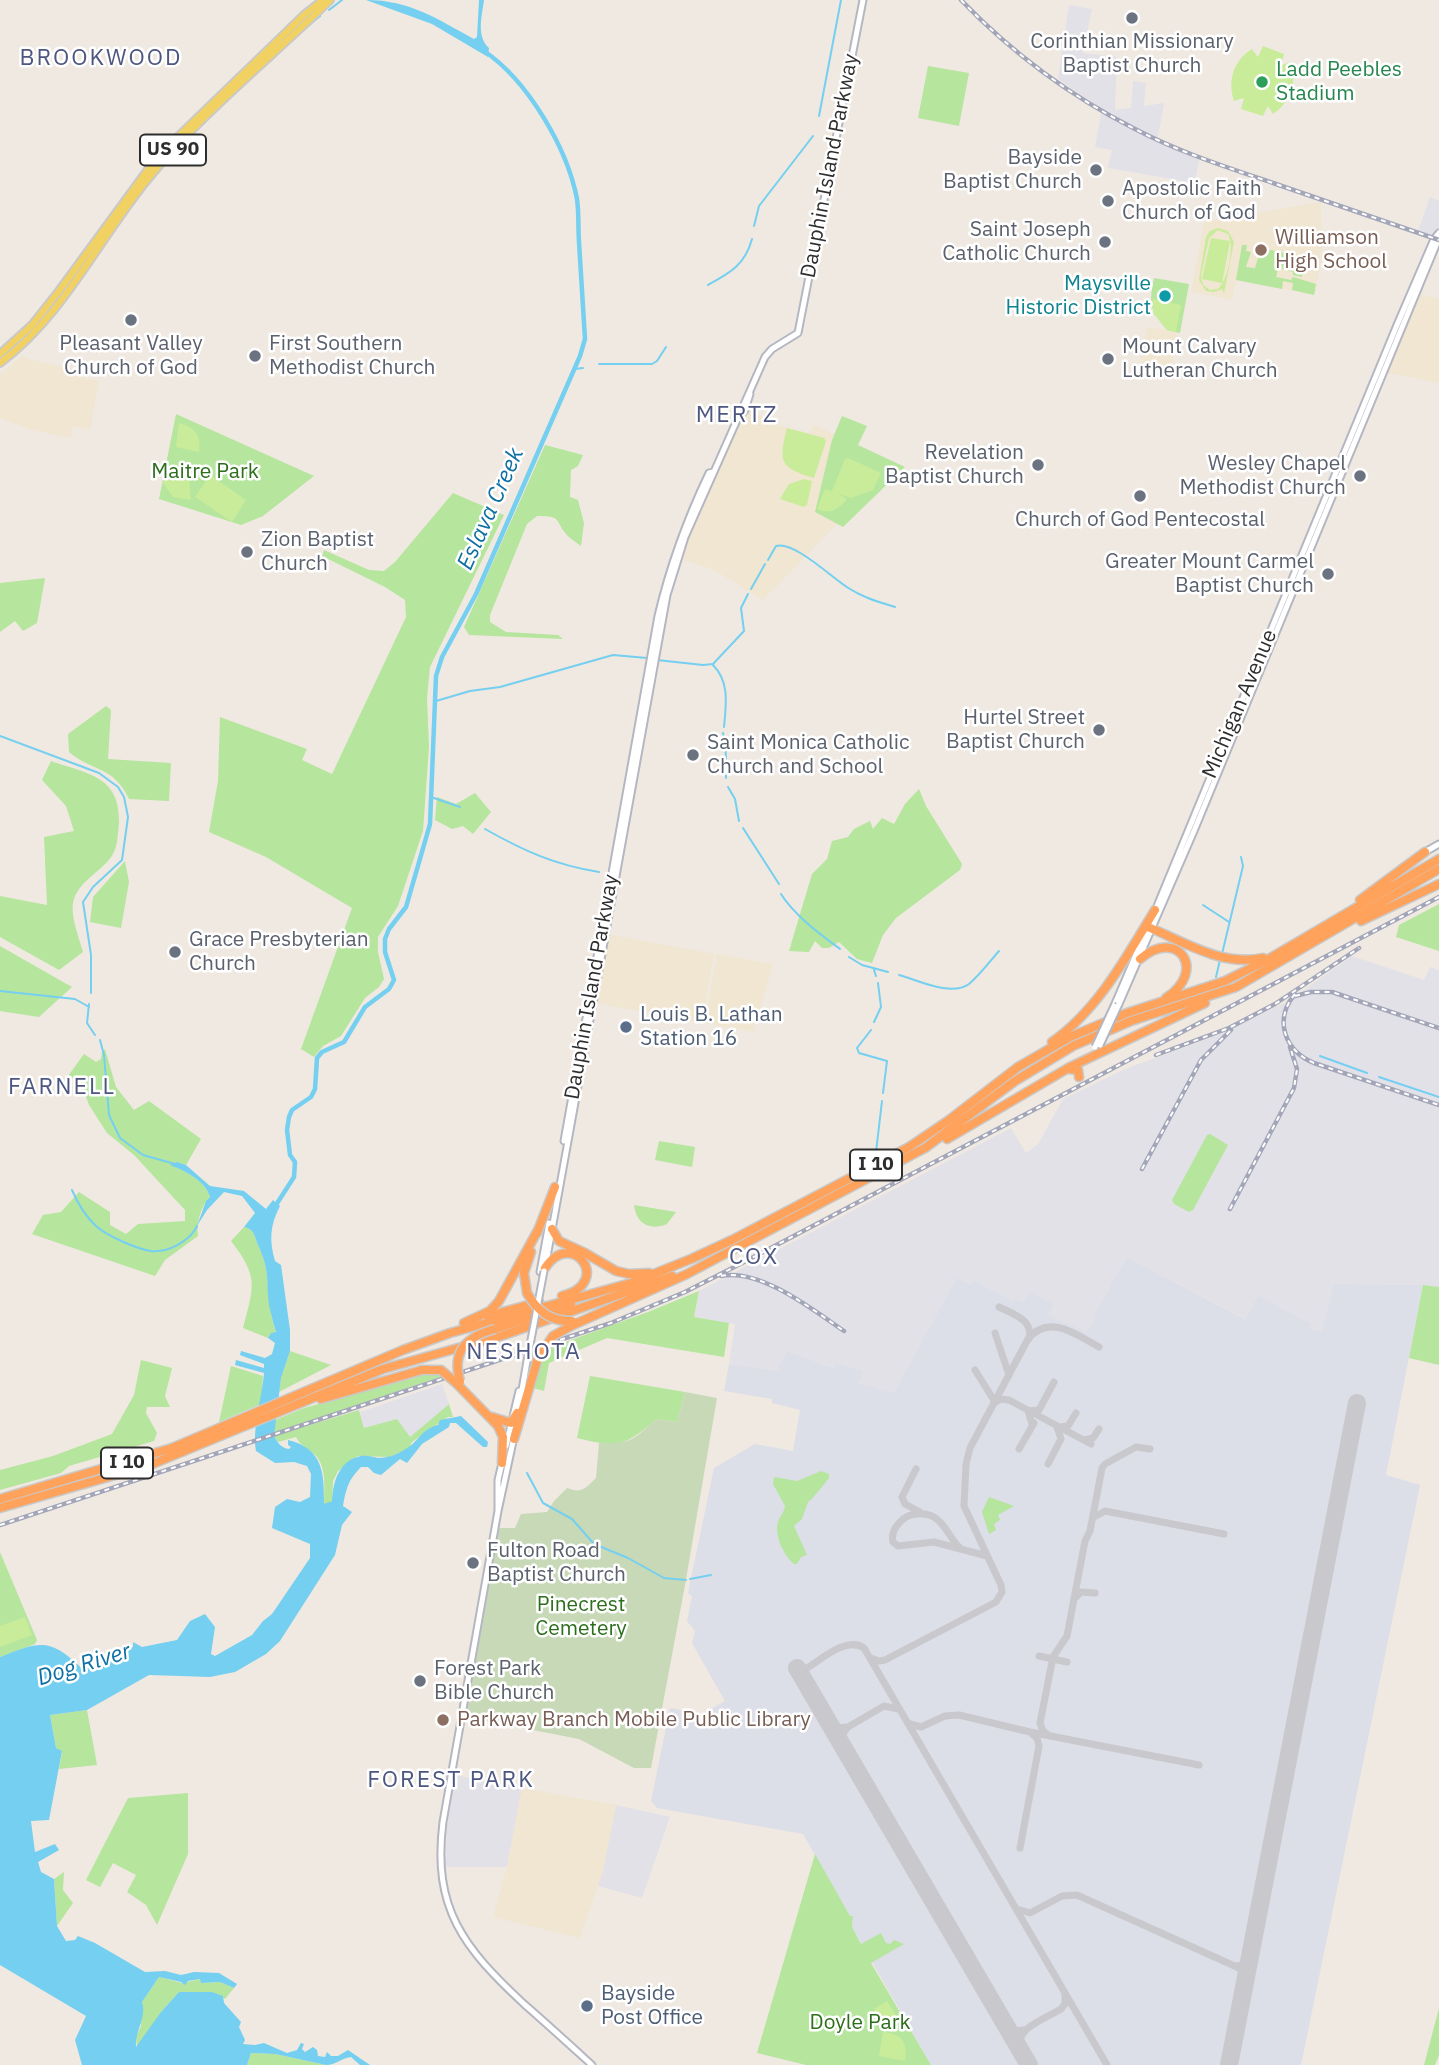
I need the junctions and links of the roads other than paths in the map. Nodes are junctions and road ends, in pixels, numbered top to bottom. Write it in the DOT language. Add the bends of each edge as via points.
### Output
graph roads {
  1 [pos="323,0"];
  2 [pos="330,0"];
  3 [pos="863,0"];
  4 [pos="1439,235"];
  5 [pos="801,315"];
  6 [pos="787,339"];
  7 [pos="0,354"];
  8 [pos="0,363"];
  9 [pos="713,471"];
  10 [pos="1313,536"];
  11 [pos="1439,844"];
  12 [pos="1425,852"];
  13 [pos="1437,864"];
  14 [pos="1439,884"];
  15 [pos="1155,910"];
  16 [pos="1150,928"];
  17 [pos="1331,928"];
  18 [pos="1282,951"];
  19 [pos="1140,959"];
  20 [pos="1236,987"];
  21 [pos="1157,1003"];
  22 [pos="1116,1005"];
  23 [pos="1095,1051"];
  24 [pos="1034,1057"];
  25 [pos="1079,1077"];
  26 [pos="1039,1086"];
  27 [pos="925,1148"];
  28 [pos="555,1187"];
  29 [pos="552,1229"];
  30 [pos="538,1230"];
  31 [pos="550,1239"];
  32 [pos="577,1249"];
  33 [pos="708,1262"];
  34 [pos="668,1269"];
  35 [pos="543,1270"];
  36 [pos="607,1290"];
  37 [pos="475,1320"];
  38 [pos="573,1323"];
  39 [pos="403,1350"];
  40 [pos="526,1362"];
  41 [pos="458,1382"];
  42 [pos="287,1406"];
  43 [pos="519,1407"];
  44 [pos="486,1413"];
  45 [pos="511,1423"];
  46 [pos="514,1439"];
  47 [pos="502,1463"];
  48 [pos="0,1499"];
  49 [pos="0,1508"];
  50 [pos="498,1511"];
  51 [pos="592,2065"];
  1 -- 7 [label="main road, US 90" via="158,156 59,291"];
  2 -- 8 [label="main road, US 90" via="162,162 50,314"];
  3 -- 5 [label="main road, Dauphin Island Parkway"];
  4 -- 10 [label="main road, Michigan Avenue" via="1405,305"];
  5 -- 6 [label="main road"];
  5 -- 6 [label="main road, Dauphin Island Parkway" via="798,332"];
  6 -- 9 [label="main road, Dauphin Island Parkway" via="765,358 745,410"];
  9 -- 28 [label="main road, Dauphin Island Parkway" via="681,536 658,616"];
  9 -- 29 [label="main road, Dauphin Island Parkway" via="685,537 665,603"];
  10 -- 15 [label="main road, Michigan Avenue"];
  10 -- 16 [label="main road, Michigan Avenue"];
  11 -- 12 [label="main road"];
  12 -- 17 [label="highway"];
  13 -- 17 [label="highway, I 10"];
  14 -- 17 [label="highway"];
  15 -- 16 [label="main road, Michigan Avenue"];
  15 -- 24 [label="highway" via="1100,996"];
  16 -- 18 [label="highway" via="1233,961 1256,960"];
  16 -- 19 [label="main road, Michigan Avenue"];
  16 -- 22 [label="main road, Michigan Avenue"];
  17 -- 18 [label="highway, I 10"];
  17 -- 20 [label="highway, I 10"];
  18 -- 21 [label="highway, I 10" via="1213,986"];
  19 -- 21 [label="highway" via="1166,946 1185,958 1187,972 1181,986"];
  19 -- 22 [label="main road, Michigan Avenue"];
  20 -- 23 [label="highway"];
  20 -- 27 [label="highway, I 10" via="1130,1021 1073,1046 1015,1081"];
  21 -- 24 [label="highway, I 10" via="1089,1028"];
  22 -- 23 [label="main road, Michigan Avenue, bridge"];
  23 -- 26 [label="highway"];
  24 -- 34 [label="highway, I 10" via="909,1147"];
  25 -- 26 [label="highway" via="1078,1070 1072,1068"];
  26 -- 27 [label="highway"];
  27 -- 33 [label="highway, I 10"];
  28 -- 30 [label="highway"];
  28 -- 35 [label="main road, Dauphin Island Parkway"];
  29 -- 31 [label="main road, Dauphin Island Parkway"];
  29 -- 32 [label="highway" via="556,1238"];
  30 -- 37 [label="highway" via="499,1301"];
  30 -- 38 [label="highway, bridge" via="524,1273 527,1293 547,1316"];
  31 -- 32 [label="highway"];
  31 -- 35 [label="main road, Dauphin Island Parkway"];
  32 -- 34 [label="highway" via="622,1273"];
  33 -- 38 [label="highway"];
  33 -- 42 [label="highway, I 10" via="501,1336 383,1369"];
  34 -- 36 [label="highway, I 10"];
  35 -- 37 [label="highway" via="559,1254 572,1253 583,1261 587,1280 577,1292"];
  35 -- 40 [label="main road, Dauphin Island Parkway, bridge"];
  36 -- 39 [label="highway, I 10"];
  36 -- 41 [label="highway, bridge" via="477,1334 465,1343 457,1364"];
  37 -- 39 [label="highway"];
  38 -- 46 [label="highway, bridge" via="553,1336 538,1358"];
  39 -- 42 [label="highway, I 10"];
  40 -- 43 [label="main road, Dauphin Island Parkway"];
  40 -- 45 [label="main road, Dauphin Island Parkway"];
  41 -- 42 [label="highway, bridge" via="441,1370 422,1370"];
  41 -- 44 [label="highway"];
  42 -- 48 [label="highway, I 10" via="172,1448"];
  42 -- 49 [label="highway, I 10" via="150,1465"];
  43 -- 45 [label="highway"];
  43 -- 46 [label="main road, Dauphin Island Parkway"];
  44 -- 45 [label="highway"];
  44 -- 47 [label="highway" via="503,1437"];
  45 -- 47 [label="main road, Dauphin Island Parkway"];
  46 -- 50 [label="main road, Dauphin Island Parkway"];
  47 -- 50 [label="main road, Dauphin Island Parkway"];
  50 -- 51 [label="main road, Dauphin Island Parkway" via="443,1822 442,1882 458,1930 480,1961"];
}
